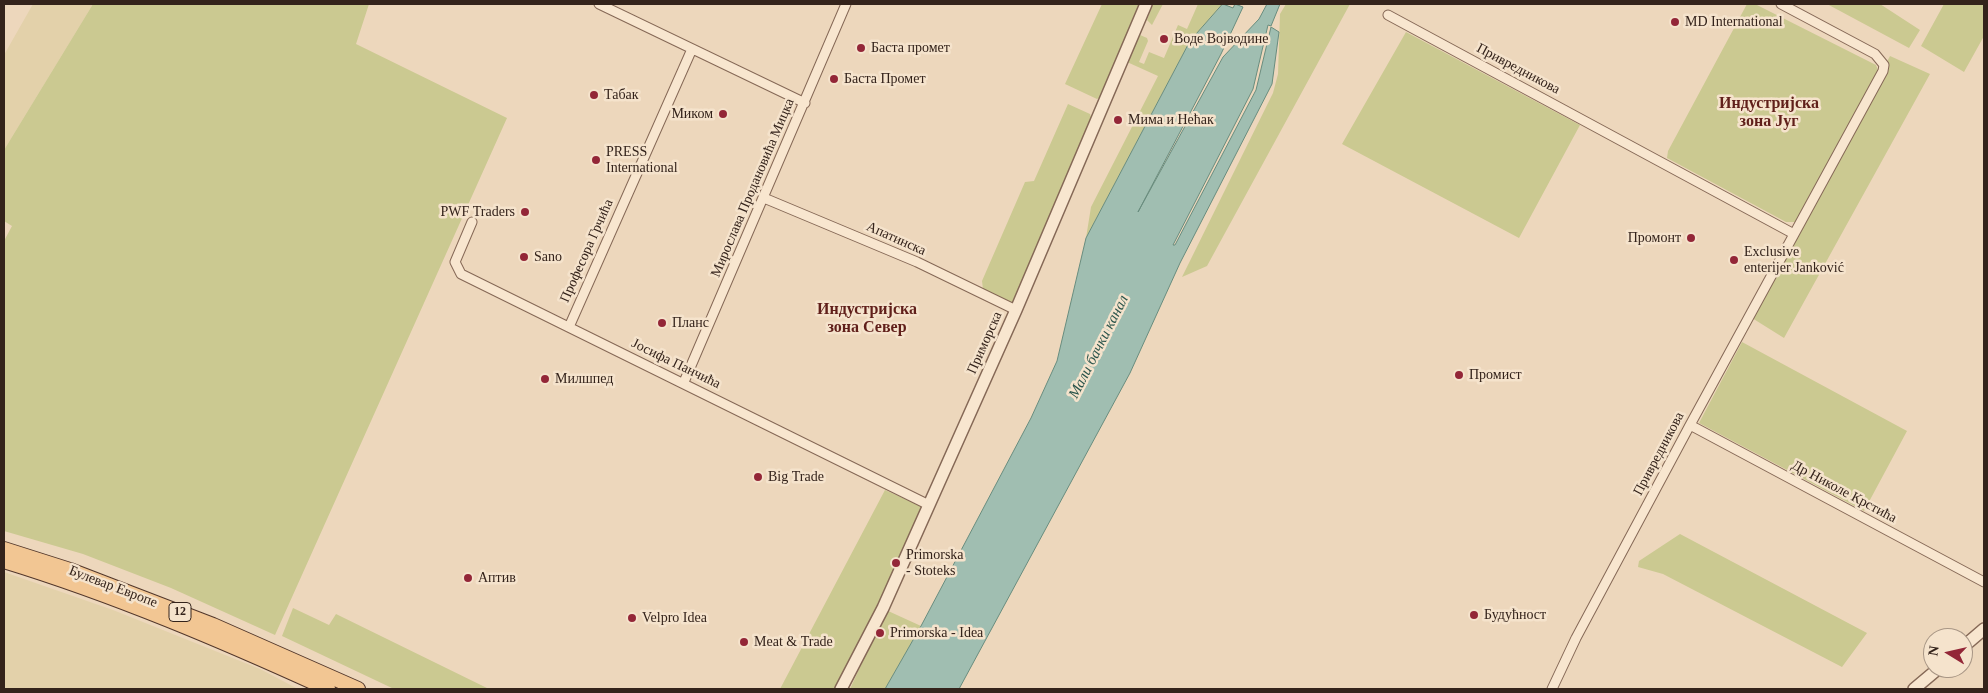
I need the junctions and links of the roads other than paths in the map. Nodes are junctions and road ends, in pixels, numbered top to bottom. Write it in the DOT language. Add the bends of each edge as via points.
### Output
graph roads {
  1 [pos="598,4"];
  2 [pos="846,4"];
  3 [pos="1146,4"];
  4 [pos="1781,4"];
  5 [pos="1388,14"];
  6 [pos="692,49"];
  7 [pos="805,103"];
  8 [pos="764,198"];
  9 [pos="472,222"];
  10 [pos="1794,234"];
  11 [pos="1016,310"];
  12 [pos="569,327"];
  13 [pos="684,382"];
  14 [pos="1690,425"];
  15 [pos="929,505"];
  16 [pos="4,548"];
  17 [pos="4,562"];
  18 [pos="1984,582"];
  19 [pos="1984,629"];
  20 [pos="1973,638"];
  21 [pos="1927,678"];
  22 [pos="328,689"];
  23 [pos="358,689"];
  24 [pos="841,689"];
  25 [pos="1552,689"];
  26 [pos="1914,689"];
  1 -- 6 [label="street"];
  2 -- 7 [label="street, Мирослава Продановића Мицка"];
  3 -- 11 [label="street, Приморска"];
  4 -- 10 [label="street, Привредникова" via="1875,54 1884,65"];
  5 -- 10 [label="street, Привредникова"];
  6 -- 7 [label="street"];
  6 -- 12 [label="street, Професора Грчића"];
  7 -- 8 [label="street, Мирослава Продановића Мицка"];
  8 -- 11 [label="street, Апатинска" via="917,262"];
  8 -- 13 [label="street, Мирослава Продановића Мицка"];
  9 -- 12 [label="street, Јосифа Панчића" via="456,262 461,274"];
  10 -- 14 [label="street, Привредникова"];
  11 -- 15 [label="street, Приморска"];
  12 -- 13 [label="street, Јосифа Панчића"];
  13 -- 15 [label="street, Јосифа Панчића"];
  14 -- 18 [label="street, Др Николе Крстића"];
  14 -- 25 [label="street, Привредникова"];
  15 -- 24 [label="street, Приморска" via="883,608"];
  16 -- 23 [label="main road, Булевар Европе / 12" via="213,625"];
  17 -- 22 [label="main road, Булевар Европе / 12" via="206,636"];
  19 -- 20 [label="street"];
  21 -- 26 [label="street"];
}
